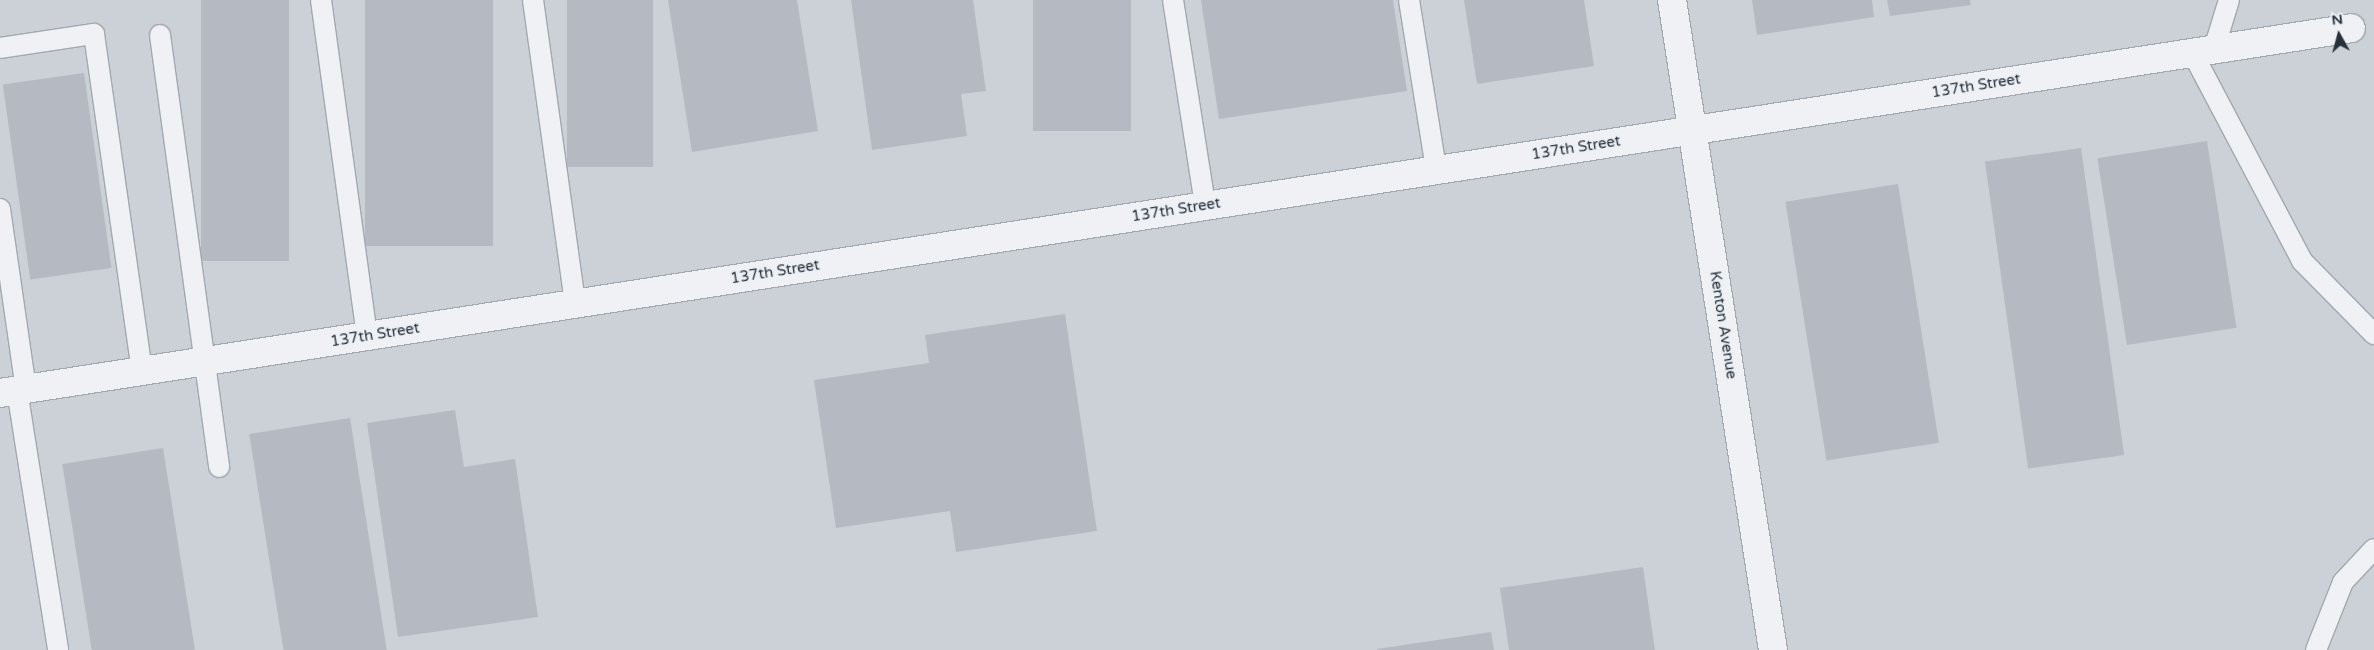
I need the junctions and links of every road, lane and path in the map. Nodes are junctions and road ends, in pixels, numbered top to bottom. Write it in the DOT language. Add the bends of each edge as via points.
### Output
graph roads {
  1 [pos="321,0"];
  2 [pos="533,0"];
  3 [pos="1173,0"];
  4 [pos="1409,0"];
  5 [pos="1672,0"];
  6 [pos="2229,0"];
  7 [pos="2351,28"];
  8 [pos="160,35"];
  9 [pos="0,48"];
  10 [pos="2203,51"];
  11 [pos="1693,130"];
  12 [pos="1436,170"];
  13 [pos="1205,205"];
  14 [pos="0,209"];
  15 [pos="575,304"];
  16 [pos="2374,334"];
  17 [pos="367,336"];
  18 [pos="204,361"];
  19 [pos="142,370"];
  20 [pos="15,390"];
  21 [pos="219,468"];
  22 [pos="2374,549"];
  23 [pos="58,650"];
  24 [pos="1773,650"];
  25 [pos="2316,650"];
  1 -- 17 [label="lane"];
  2 -- 15 [label="lane"];
  3 -- 13 [label="lane"];
  4 -- 12 [label="lane"];
  5 -- 11 [label="street, Kenton Avenue"];
  6 -- 10 [label="lane"];
  7 -- 10 [label="street, 137th Street"];
  8 -- 18 [label="lane"];
  9 -- 19 [label="lane" via="94,34"];
  10 -- 11 [label="street, 137th Street"];
  10 -- 16 [label="lane" via="2302,261"];
  11 -- 12 [label="street, 137th Street"];
  11 -- 24 [label="street, Kenton Avenue"];
  12 -- 13 [label="street, 137th Street"];
  13 -- 15 [label="street, 137th Street"];
  14 -- 20 [label="lane"];
  15 -- 17 [label="street, 137th Street"];
  17 -- 18 [label="street, 137th Street"];
  18 -- 19 [label="street, 137th Street"];
  18 -- 21 [label="lane"];
  19 -- 20 [label="street, 137th Street"];
  20 -- 23 [label="lane"];
  22 -- 25 [label="lane" via="2343,582"];
}
